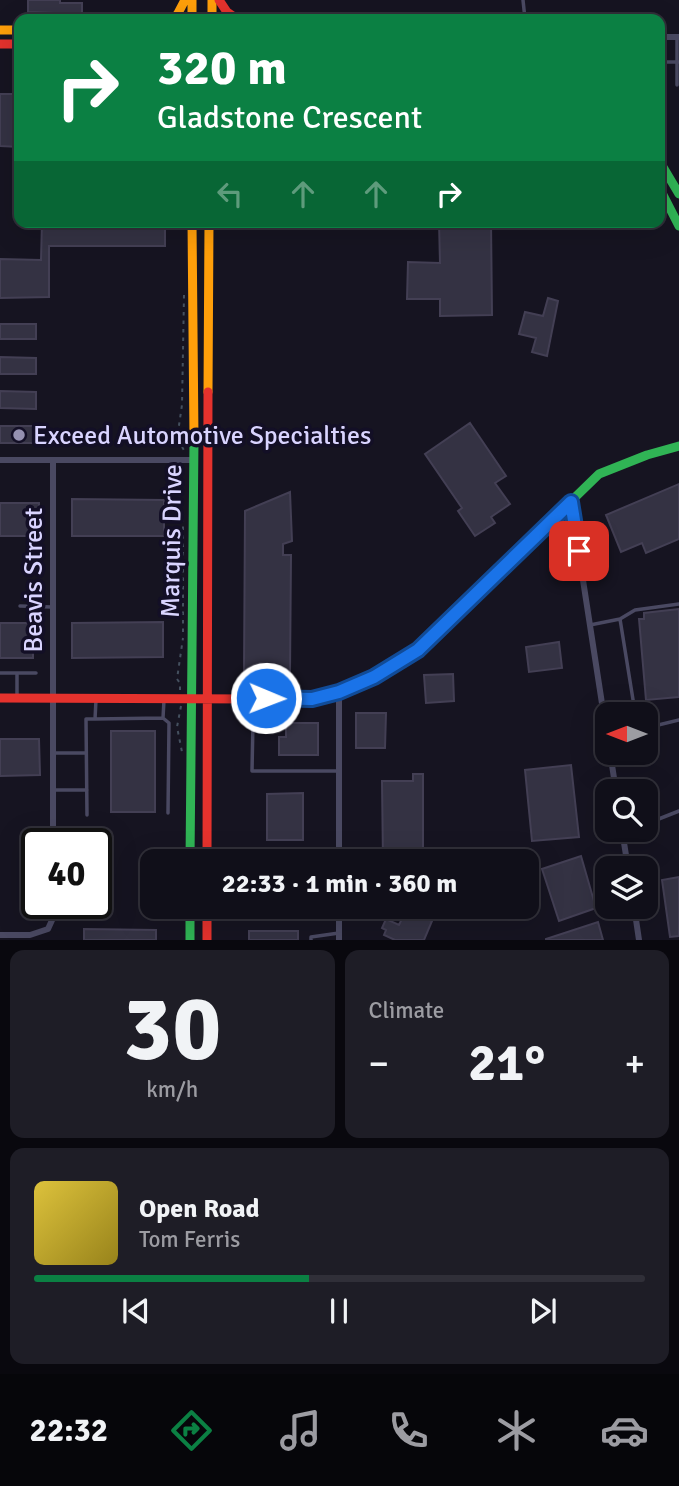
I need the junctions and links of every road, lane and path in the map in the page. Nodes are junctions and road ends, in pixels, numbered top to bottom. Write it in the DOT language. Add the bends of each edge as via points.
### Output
graph roads {
  1 [pos="219,0"];
  2 [pos="230,14"];
  3 [pos="678,37"];
  4 [pos="678,62"];
  5 [pos="677,85"];
  6 [pos="665,170"];
  7 [pos="679,194"];
  8 [pos="665,199"];
  9 [pos="679,226"];
  10 [pos="192,228"];
  11 [pos="209,228"];
  12 [pos="185,286"];
  13 [pos="679,446"];
  14 [pos="0,460"];
  15 [pos="190,460"];
  16 [pos="52,461"];
  17 [pos="571,502"];
  18 [pos="679,604"];
  19 [pos="20,606"];
  20 [pos="52,607"];
  21 [pos="620,619"];
  22 [pos="590,625"];
  23 [pos="0,673"];
  24 [pos="17,673"];
  25 [pos="36,673"];
  26 [pos="339,692"];
  27 [pos="185,697"];
  28 [pos="207,697"];
  29 [pos="0,698"];
  30 [pos="18,698"];
  31 [pos="52,698"];
  32 [pos="96,698"];
  33 [pos="164,698"];
  34 [pos="603,702"];
  35 [pos="633,702"];
  36 [pos="163,718"];
  37 [pos="95,719"];
  38 [pos="679,720"];
  39 [pos="253,721"];
  40 [pos="658,725"];
  41 [pos="52,753"];
  42 [pos="86,753"];
  43 [pos="183,756"];
  44 [pos="339,771"];
  45 [pos="52,790"];
  46 [pos="87,790"];
  47 [pos="679,811"];
  48 [pos="168,813"];
  49 [pos="87,815"];
  50 [pos="658,819"];
  51 [pos="53,828"];
  52 [pos="190,849"];
  53 [pos="207,849"];
  54 [pos="339,849"];
  55 [pos="53,919"];
  56 [pos="190,919"];
  57 [pos="207,919"];
  58 [pos="636,919"];
  59 [pos="0,935"];
  60 [pos="339,936"];
  61 [pos="190,940"];
  62 [pos="207,940"];
  63 [pos="312,940"];
  64 [pos="639,940"];
  1 -- 2 [label="main road"];
  3 -- 4 [label="lane"];
  4 -- 5 [label="lane"];
  6 -- 7 [label="main road"];
  8 -- 9 [label="main road"];
  10 -- 15 [label="main road, Marquis Drive"];
  11 -- 28 [label="main road, Marquis Drive"];
  12 -- 15 [label="path" via="178,432"];
  13 -- 17 [label="main road" via="599,474"];
  14 -- 16 [label="street"];
  15 -- 16 [label="street"];
  15 -- 27 [label="main road, Marquis Drive"];
  15 -- 27 [label="path" via="177,482 183,527 183,639 177,679"];
  16 -- 20 [label="street, Beavis Street"];
  17 -- 22 [label="street"];
  17 -- 26 [label="main road" via="418,650"];
  18 -- 21 [label="lane" via="635,610"];
  19 -- 20 [label="lane"];
  20 -- 31 [label="street, Beavis Street"];
  21 -- 22 [label="lane"];
  21 -- 35 [label="lane"];
  22 -- 34 [label="street"];
  23 -- 24 [label="lane"];
  24 -- 25 [label="lane"];
  24 -- 30 [label="lane"];
  26 -- 28 [label="main road" via="312,699"];
  26 -- 44 [label="street"];
  27 -- 28 [label="main road"];
  27 -- 33 [label="main road"];
  27 -- 43 [label="path" via="177,718"];
  27 -- 52 [label="main road, Marquis Drive"];
  28 -- 53 [label="main road, Marquis Drive"];
  29 -- 30 [label="main road"];
  30 -- 31 [label="main road"];
  31 -- 32 [label="main road"];
  31 -- 41 [label="street, Beavis Street"];
  32 -- 33 [label="main road"];
  32 -- 37 [label="lane"];
  33 -- 36 [label="lane"];
  36 -- 37 [label="lane"];
  36 -- 48 [label="lane" via="169,723"];
  37 -- 42 [label="lane" via="86,719"];
  38 -- 40 [label="lane"];
  39 -- 44 [label="lane" via="252,771"];
  41 -- 42 [label="lane"];
  41 -- 45 [label="street, Beavis Street"];
  42 -- 46 [label="lane"];
  44 -- 54 [label="street"];
  45 -- 46 [label="lane"];
  45 -- 51 [label="street, Beavis Street"];
  46 -- 49 [label="lane"];
  47 -- 50 [label="lane"];
  55 -- 59 [label="street" via="48,929 30,935"];
  56 -- 61 [label="main road"];
  57 -- 62 [label="main road"];
  58 -- 64 [label="street"];
  60 -- 63 [label="lane"];
}
